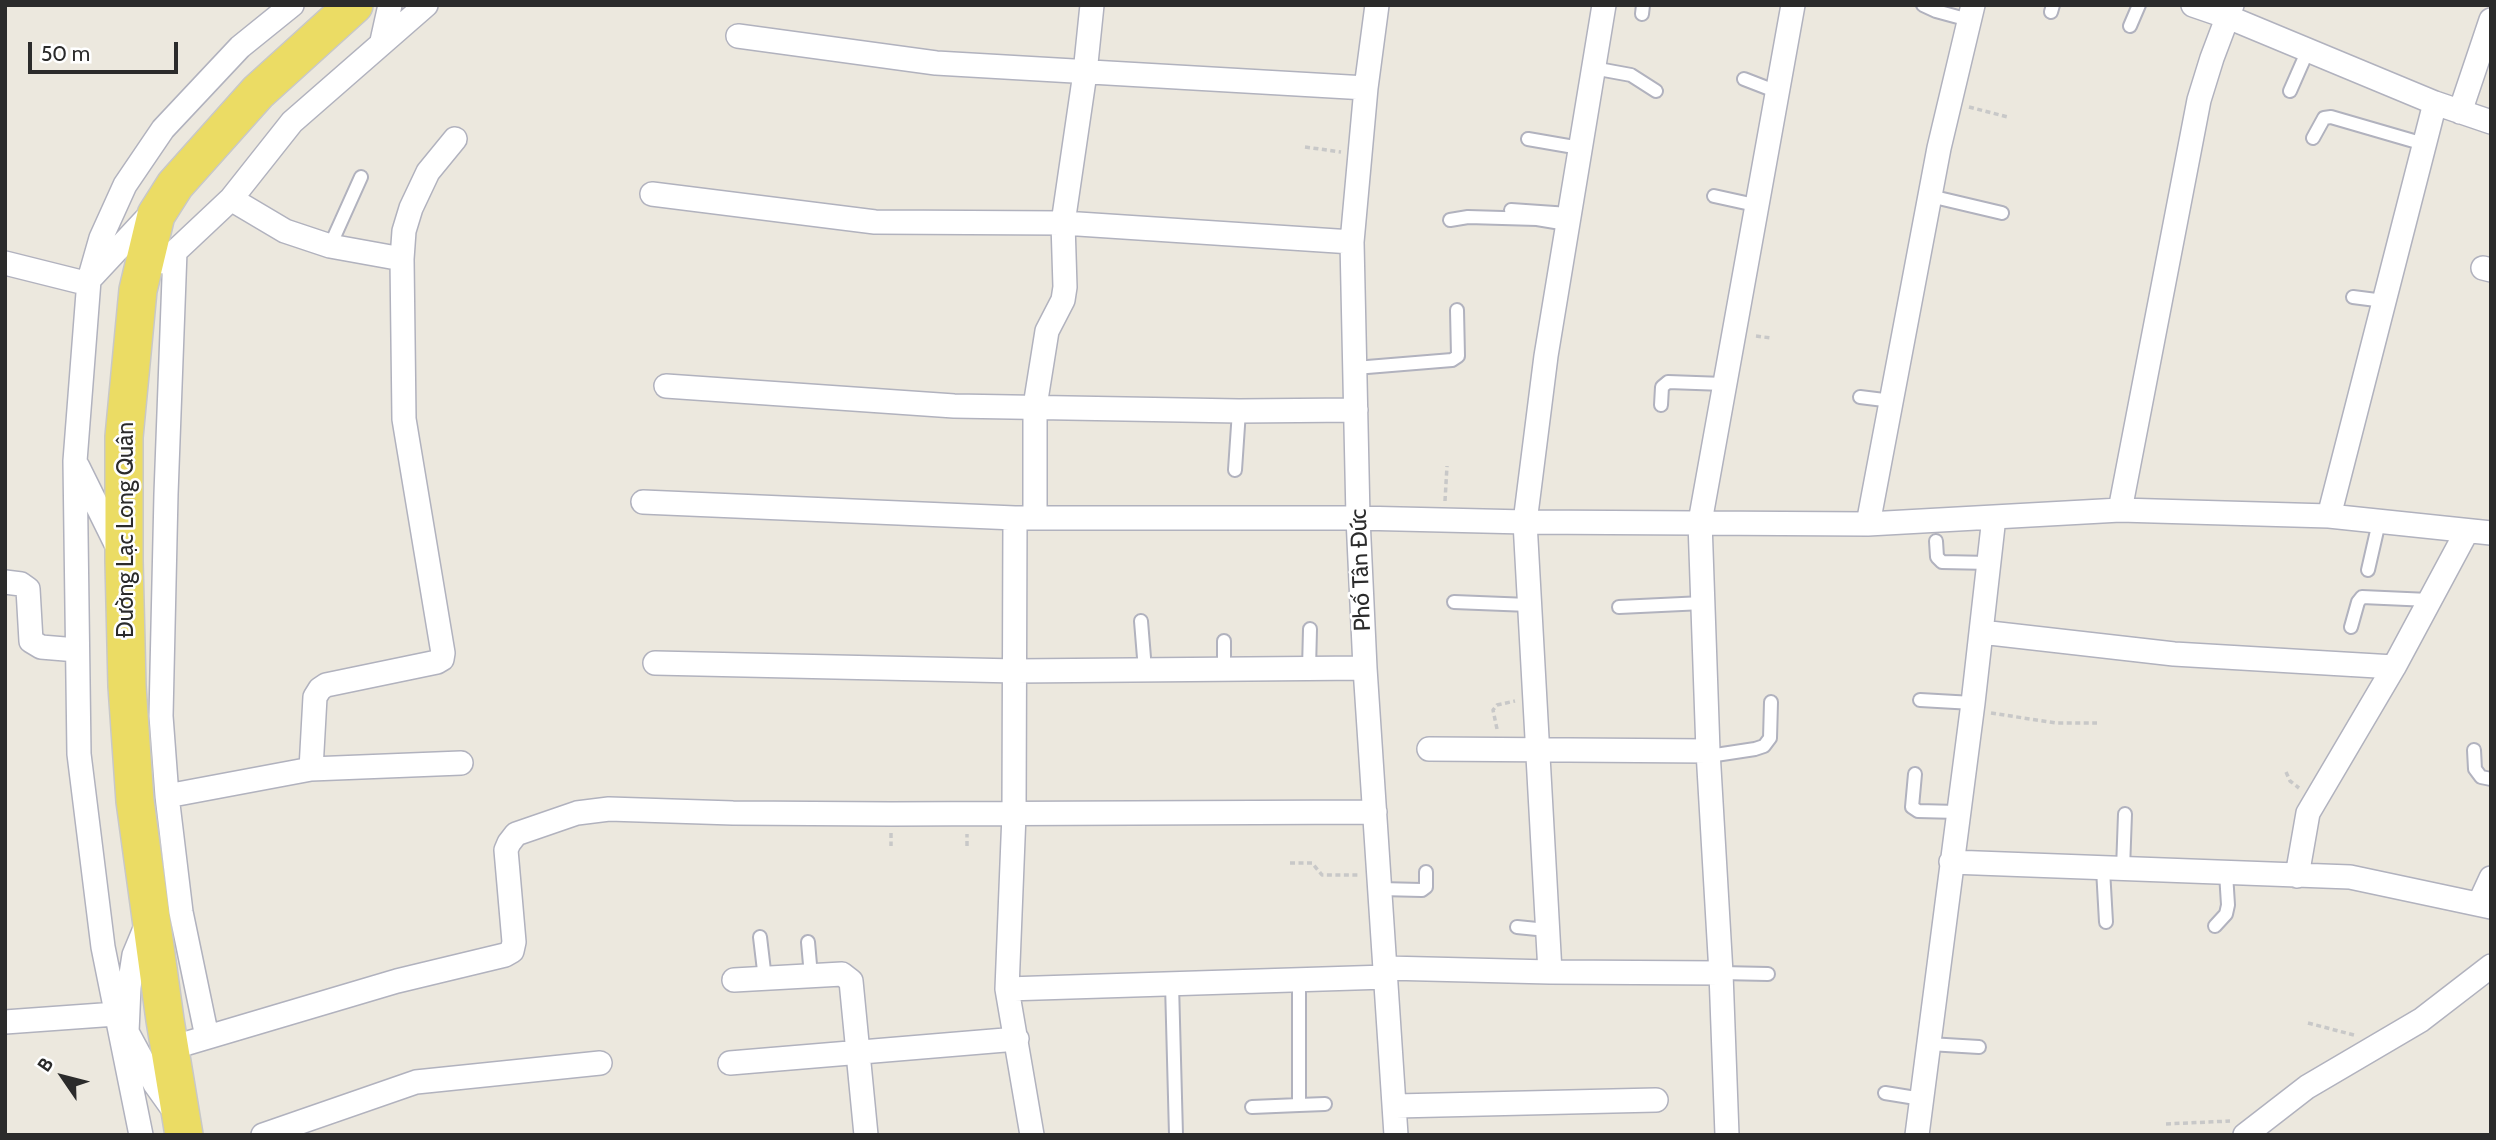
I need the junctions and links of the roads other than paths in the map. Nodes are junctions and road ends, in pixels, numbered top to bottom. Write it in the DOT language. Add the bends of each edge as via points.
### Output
graph roads {
  1 [pos="292,5"];
  2 [pos="354,5"];
  3 [pos="390,5"];
  4 [pos="426,5"];
  5 [pos="1093,5"];
  6 [pos="1377,5"];
  7 [pos="1604,5"];
  8 [pos="1793,5"];
  9 [pos="1923,5"];
  10 [pos="2138,5"];
  11 [pos="2193,5"];
  12 [pos="2230,11"];
  13 [pos="1971,12"];
  14 [pos="2491,20"];
  15 [pos="2130,26"];
  16 [pos="738,36"];
  17 [pos="383,41"];
  18 [pos="2308,50"];
  19 [pos="1593,68"];
  20 [pos="1085,73"];
  21 [pos="1744,79"];
  22 [pos="1366,88"];
  23 [pos="1656,91"];
  24 [pos="1775,91"];
  25 [pos="2290,91"];
  26 [pos="2435,103"];
  27 [pos="2460,112"];
  28 [pos="2491,122"];
  29 [pos="2313,138"];
  30 [pos="455,139"];
  31 [pos="1528,139"];
  32 [pos="2424,144"];
  33 [pos="1580,148"];
  34 [pos="361,177"];
  35 [pos="652,194"];
  36 [pos="1714,196"];
  37 [pos="1930,196"];
  38 [pos="230,199"];
  39 [pos="1755,205"];
  40 [pos="1511,210"];
  41 [pos="2002,213"];
  42 [pos="156,215"];
  43 [pos="1568,219"];
  44 [pos="1450,220"];
  45 [pos="1063,223"];
  46 [pos="1352,242"];
  47 [pos="330,246"];
  48 [pos="175,251"];
  49 [pos="402,260"];
  50 [pos="5,263"];
  51 [pos="89,280"];
  52 [pos="138,290"];
  53 [pos="2353,297"];
  54 [pos="2384,301"];
  55 [pos="1457,310"];
  56 [pos="1355,368"];
  57 [pos="1724,384"];
  58 [pos="666,386"];
  59 [pos="1860,397"];
  60 [pos="1892,401"];
  61 [pos="1661,405"];
  62 [pos="1035,406"];
  63 [pos="1356,410"];
  64 [pos="1240,411"];
  65 [pos="75,461"];
  66 [pos="1235,470"];
  67 [pos="643,502"];
  68 [pos="2120,510"];
  69 [pos="2329,516"];
  70 [pos="1994,517"];
  71 [pos="1025,518"];
  72 [pos="1358,518"];
  73 [pos="1525,522"];
  74 [pos="1700,522"];
  75 [pos="2379,522"];
  76 [pos="1868,524"];
  77 [pos="2467,531"];
  78 [pos="2491,533"];
  79 [pos="1936,541"];
  80 [pos="124,561"];
  81 [pos="1990,562"];
  82 [pos="2368,570"];
  83 [pos="5,582"];
  84 [pos="2430,600"];
  85 [pos="1454,602"];
  86 [pos="1703,603"];
  87 [pos="1529,606"];
  88 [pos="1619,607"];
  89 [pos="1141,621"];
  90 [pos="2351,627"];
  91 [pos="1310,629"];
  92 [pos="1981,632"];
  93 [pos="1224,641"];
  94 [pos="77,650"];
  95 [pos="655,663"];
  96 [pos="2394,667"];
  97 [pos="1309,668"];
  98 [pos="1365,668"];
  99 [pos="1224,669"];
  100 [pos="1145,670"];
  101 [pos="1016,671"];
  102 [pos="127,686"];
  103 [pos="1920,700"];
  104 [pos="1771,702"];
  105 [pos="1973,706"];
  106 [pos="1429,749"];
  107 [pos="1537,749"];
  108 [pos="2474,750"];
  109 [pos="1708,754"];
  110 [pos="165,761"];
  111 [pos="461,763"];
  112 [pos="311,769"];
  113 [pos="1915,774"];
  114 [pos="2491,779"];
  115 [pos="167,796"];
  116 [pos="1375,812"];
  117 [pos="1958,812"];
  118 [pos="1014,814"];
  119 [pos="2126,814"];
  120 [pos="1951,862"];
  121 [pos="2113,869"];
  122 [pos="1426,872"];
  123 [pos="2226,873"];
  124 [pos="2297,876"];
  125 [pos="2491,878"];
  126 [pos="1380,882"];
  127 [pos="2485,906"];
  128 [pos="150,916"];
  129 [pos="2106,922"];
  130 [pos="2215,926"];
  131 [pos="1517,927"];
  132 [pos="1547,930"];
  133 [pos="760,937"];
  134 [pos="808,942"];
  135 [pos="2491,966"];
  136 [pos="1386,972"];
  137 [pos="1550,972"];
  138 [pos="1721,973"];
  139 [pos="1768,974"];
  140 [pos="811,976"];
  141 [pos="765,979"];
  142 [pos="734,980"];
  143 [pos="1299,980"];
  144 [pos="1172,984"];
  145 [pos="1007,989"];
  146 [pos="5,1022"];
  147 [pos="121,1026"];
  148 [pos="207,1037"];
  149 [pos="1017,1039"];
  150 [pos="1929,1044"];
  151 [pos="1979,1047"];
  152 [pos="171,1048"];
  153 [pos="857,1054"];
  154 [pos="600,1063"];
  155 [pos="730,1063"];
  156 [pos="1885,1093"];
  157 [pos="1922,1099"];
  158 [pos="1656,1100"];
  159 [pos="1325,1104"];
  160 [pos="1299,1105"];
  161 [pos="1396,1106"];
  162 [pos="1252,1107"];
  163 [pos="2242,1130"];
  164 [pos="184,1132"];
  165 [pos="141,1135"];
  166 [pos="263,1135"];
  167 [pos="866,1135"];
  168 [pos="1032,1135"];
  169 [pos="1176,1135"];
  170 [pos="1396,1135"];
  171 [pos="1727,1135"];
  172 [pos="1917,1135"];
  1 -- 51 [label="street" via="240,47 163,129 125,185 101,238"];
  2 -- 42 [label="main road, Đường Lạc Long Quân" via="257,92 175,185"];
  3 -- 17 [label="street"];
  4 -- 17 [label="street"];
  5 -- 20 [label="street"];
  6 -- 22 [label="street, Phố Tân Đức"];
  7 -- 19 [label="street"];
  8 -- 24 [label="street"];
  9 -- 13 [label="lane" via="1936,11"];
  10 -- 15 [label="lane"];
  11 -- 12 [label="street"];
  12 -- 18 [label="street"];
  12 -- 68 [label="street" via="2199,100"];
  13 -- 37 [label="street"];
  14 -- 27 [label="street"];
  16 -- 20 [label="street" via="936,64"];
  17 -- 38 [label="street" via="292,122"];
  18 -- 25 [label="lane"];
  18 -- 26 [label="street"];
  19 -- 23 [label="lane" via="1631,75"];
  19 -- 33 [label="street"];
  20 -- 22 [label="street"];
  20 -- 45 [label="street"];
  21 -- 24 [label="lane"];
  22 -- 46 [label="street, Phố Tân Đức"];
  24 -- 39 [label="street"];
  26 -- 27 [label="street"];
  26 -- 32 [label="street"];
  27 -- 28 [label="street"];
  29 -- 32 [label="lane" via="2324,118 2331,117"];
  30 -- 49 [label="street" via="428,172 411,208"];
  31 -- 33 [label="lane"];
  32 -- 54 [label="street"];
  33 -- 43 [label="street"];
  34 -- 47 [label="lane"];
  35 -- 45 [label="street" via="875,222"];
  36 -- 39 [label="lane"];
  37 -- 41 [label="lane"];
  37 -- 60 [label="street"];
  38 -- 47 [label="street" via="285,231"];
  38 -- 48 [label="street"];
  39 -- 57 [label="street"];
  40 -- 43 [label="lane"];
  42 -- 51 [label="street" via="145,220"];
  42 -- 52 [label="main road, Đường Lạc Long Quân"];
  43 -- 44 [label="lane"];
  43 -- 73 [label="street"];
  45 -- 46 [label="street"];
  45 -- 62 [label="street" via="1063,300 1047,331"];
  46 -- 56 [label="street, Phố Tân Đức"];
  47 -- 49 [label="street"];
  48 -- 52 [label="street"];
  48 -- 110 [label="street" via="161,716"];
  49 -- 112 [label="street" via="404,419 442,659 320,690 315,697"];
  50 -- 51 [label="street" via="81,282"];
  51 -- 65 [label="street"];
  52 -- 80 [label="main road, Đường Lạc Long Quân" via="124,437"];
  53 -- 54 [label="lane"];
  54 -- 69 [label="street"];
  55 -- 56 [label="lane" via="1458,356 1452,360"];
  56 -- 63 [label="street, Phố Tân Đức"];
  57 -- 61 [label="lane" via="1668,382 1662,387"];
  57 -- 74 [label="street"];
  58 -- 62 [label="street" via="954,406"];
  59 -- 60 [label="lane"];
  60 -- 76 [label="street"];
  62 -- 64 [label="street"];
  62 -- 71 [label="street"];
  63 -- 64 [label="street"];
  63 -- 72 [label="street, Phố Tân Đức"];
  64 -- 66 [label="lane"];
  65 -- 80 [label="street"];
  65 -- 94 [label="street"];
  67 -- 71 [label="street"];
  68 -- 69 [label="street"];
  68 -- 70 [label="street"];
  69 -- 75 [label="street"];
  70 -- 76 [label="street"];
  70 -- 81 [label="street"];
  71 -- 72 [label="street"];
  71 -- 101 [label="street"];
  72 -- 73 [label="street"];
  72 -- 98 [label="street, Phố Tân Đức"];
  73 -- 74 [label="street"];
  73 -- 87 [label="street"];
  74 -- 76 [label="street"];
  74 -- 86 [label="street"];
  75 -- 77 [label="street"];
  75 -- 82 [label="lane"];
  77 -- 78 [label="street"];
  77 -- 84 [label="street"];
  79 -- 81 [label="lane" via="1942,562"];
  80 -- 102 [label="main road, Đường Lạc Long Quân"];
  81 -- 92 [label="street"];
  83 -- 94 [label="street" via="28,589 31,641 41,647"];
  84 -- 90 [label="lane" via="2362,597"];
  84 -- 96 [label="street"];
  85 -- 87 [label="lane"];
  86 -- 88 [label="lane"];
  86 -- 109 [label="street"];
  87 -- 107 [label="street"];
  89 -- 100 [label="lane"];
  91 -- 97 [label="lane"];
  92 -- 96 [label="street" via="2174,654"];
  92 -- 105 [label="street"];
  93 -- 99 [label="lane"];
  94 -- 147 [label="street" via="79,754 103,947"];
  95 -- 101 [label="street"];
  96 -- 124 [label="street" via="2308,813"];
  97 -- 98 [label="street"];
  97 -- 99 [label="street"];
  98 -- 116 [label="street, Phố Tân Đức"];
  99 -- 100 [label="street"];
  100 -- 101 [label="street"];
  101 -- 118 [label="street"];
  102 -- 110 [label="street"];
  102 -- 128 [label="main road, Đường Lạc Long Quân" via="135,802"];
  103 -- 105 [label="lane"];
  104 -- 109 [label="lane" via="1770,738 1763,746"];
  105 -- 117 [label="street"];
  106 -- 107 [label="street"];
  107 -- 109 [label="street"];
  107 -- 132 [label="street"];
  108 -- 114 [label="lane" via="2475,769 2481,777"];
  109 -- 138 [label="street"];
  110 -- 115 [label="street"];
  111 -- 112 [label="street"];
  112 -- 115 [label="street"];
  113 -- 117 [label="lane" via="1912,807"];
  115 -- 148 [label="street" via="181,912"];
  116 -- 118 [label="street"];
  116 -- 126 [label="street, Phố Tân Đức"];
  117 -- 120 [label="street"];
  118 -- 145 [label="street"];
  118 -- 148 [label="street" via="648,809 577,813 516,834 509,843 514,942 505,956 397,981"];
  119 -- 121 [label="lane"];
  120 -- 121 [label="street"];
  120 -- 150 [label="street"];
  121 -- 123 [label="street"];
  121 -- 129 [label="lane"];
  122 -- 126 [label="lane" via="1422,890"];
  123 -- 124 [label="street"];
  123 -- 130 [label="lane" via="2228,905"];
  124 -- 127 [label="street" via="2350,877"];
  125 -- 127 [label="street"];
  126 -- 136 [label="street, Phố Tân Đức"];
  128 -- 147 [label="street" via="134,955"];
  128 -- 152 [label="main road, Đường Lạc Long Quân"];
  131 -- 132 [label="lane"];
  132 -- 137 [label="street"];
  133 -- 141 [label="lane"];
  134 -- 140 [label="lane"];
  135 -- 163 [label="street" via="2441,1005"];
  136 -- 137 [label="street"];
  136 -- 143 [label="street"];
  136 -- 161 [label="street, Phố Tân Đức"];
  137 -- 138 [label="street"];
  138 -- 139 [label="lane"];
  138 -- 171 [label="street"];
  140 -- 141 [label="street"];
  140 -- 153 [label="street" via="842,974 851,981"];
  141 -- 142 [label="street"];
  143 -- 144 [label="street"];
  143 -- 160 [label="lane"];
  144 -- 145 [label="street"];
  144 -- 169 [label="lane"];
  145 -- 149 [label="street"];
  146 -- 147 [label="street"];
  147 -- 164 [label="street"];
  147 -- 165 [label="street"];
  148 -- 152 [label="street"];
  149 -- 153 [label="street"];
  149 -- 168 [label="street"];
  150 -- 151 [label="lane"];
  150 -- 157 [label="street"];
  152 -- 164 [label="main road, Đường Lạc Long Quân"];
  153 -- 155 [label="street"];
  153 -- 167 [label="street"];
  154 -- 166 [label="street" via="416,1082"];
  156 -- 157 [label="lane"];
  157 -- 172 [label="street"];
  158 -- 161 [label="street"];
  159 -- 160 [label="lane"];
  160 -- 162 [label="lane"];
  161 -- 170 [label="street, Phố Tân Đức"];
}
